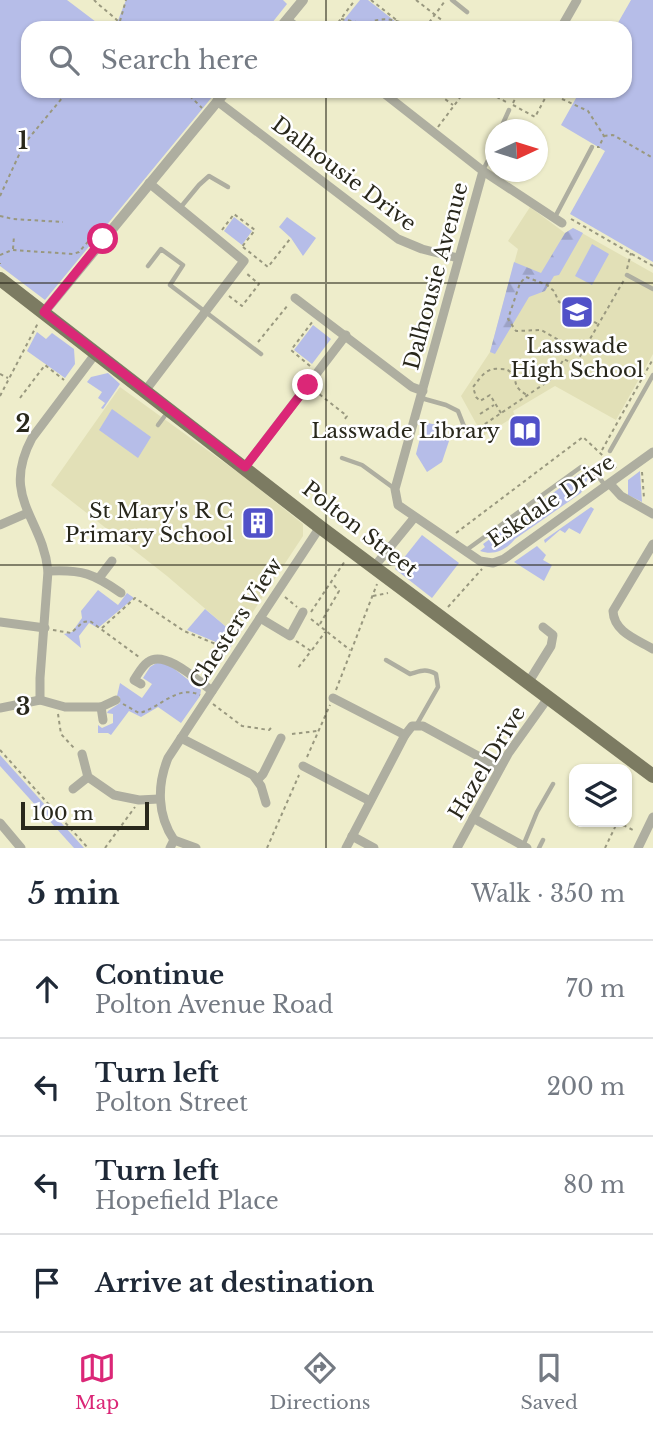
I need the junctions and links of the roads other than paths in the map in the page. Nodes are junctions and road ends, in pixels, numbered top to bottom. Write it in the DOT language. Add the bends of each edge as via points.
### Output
graph roads {
  1 [pos="303,0"];
  2 [pos="452,0"];
  3 [pos="577,0"];
  4 [pos="467,12"];
  5 [pos="286,21"];
  6 [pos="565,21"];
  7 [pos="220,98"];
  8 [pos="391,98"];
  9 [pos="217,101"];
  10 [pos="511,107"];
  11 [pos="505,119"];
  12 [pos="592,147"];
  13 [pos="485,167"];
  14 [pos="483,171"];
  15 [pos="149,183"];
  16 [pos="228,187"];
  17 [pos="180,209"];
  18 [pos="558,218"];
  19 [pos="458,258"];
  20 [pos="148,266"];
  21 [pos="627,275"];
  22 [pos="0,279"];
  23 [pos="653,289"];
  24 [pos="295,298"];
  25 [pos="44,312"];
  26 [pos="205,313"];
  27 [pos="346,335"];
  28 [pos="96,353"];
  29 [pos="261,354"];
  30 [pos="653,375"];
  31 [pos="145,391"];
  32 [pos="422,395"];
  33 [pos="170,410"];
  34 [pos="158,425"];
  35 [pos="467,434"];
  36 [pos="610,451"];
  37 [pos="653,452"];
  38 [pos="342,458"];
  39 [pos="245,467"];
  40 [pos="608,485"];
  41 [pos="395,489"];
  42 [pos="649,512"];
  43 [pos="25,514"];
  44 [pos="414,517"];
  45 [pos="0,525"];
  46 [pos="320,527"];
  47 [pos="653,544"];
  48 [pos="464,551"];
  49 [pos="112,561"];
  50 [pos="378,569"];
  51 [pos="48,571"];
  52 [pos="99,578"];
  53 [pos="121,593"];
  54 [pos="303,612"];
  55 [pos="260,618"];
  56 [pos="0,622"];
  57 [pos="542,627"];
  58 [pos="46,628"];
  59 [pos="653,649"];
  60 [pos="386,660"];
  61 [pos="528,683"];
  62 [pos="141,684"];
  63 [pos="212,691"];
  64 [pos="333,698"];
  65 [pos="548,698"];
  66 [pos="40,700"];
  67 [pos="116,700"];
  68 [pos="101,707"];
  69 [pos="0,708"];
  70 [pos="103,720"];
  71 [pos="417,725"];
  72 [pos="405,735"];
  73 [pos="181,738"];
  74 [pos="281,738"];
  75 [pos="82,754"];
  76 [pos="303,766"];
  77 [pos="500,768"];
  78 [pos="653,776"];
  79 [pos="88,777"];
  80 [pos="258,779"];
  81 [pos="553,784"];
  82 [pos="73,789"];
  83 [pos="159,799"];
  84 [pos="370,801"];
  85 [pos="265,803"];
  86 [pos="653,817"];
  87 [pos="473,818"];
  88 [pos="0,823"];
  89 [pos="352,836"];
  90 [pos="543,840"];
  91 [pos="172,844"];
  92 [pos="525,847"];
  93 [pos="21,848"];
  94 [pos="196,848"];
  95 [pos="346,848"];
  96 [pos="373,848"];
  97 [pos="457,848"];
  98 [pos="539,848"];
  99 [pos="638,848"];
  1 -- 5 [label="street"];
  2 -- 4 [label="lane"];
  3 -- 6 [label="street"];
  7 -- 9 [label="street"];
  8 -- 14 [label="street"];
  9 -- 15 [label="street"];
  9 -- 19 [label="street, Dalhousie Drive" via="398,239"];
  10 -- 11 [label="lane"];
  12 -- 18 [label="lane"];
  13 -- 14 [label="lane"];
  14 -- 18 [label="street"];
  14 -- 19 [label="street, Dalhousie Avenue"];
  15 -- 17 [label="street"];
  15 -- 25 [label="street"];
  16 -- 17 [label="lane" via="209,176"];
  17 -- 26 [label="street" via="241,258"];
  19 -- 32 [label="street, Dalhousie Avenue"];
  20 -- 26 [label="lane" via="161,249 183,265 170,285"];
  21 -- 23 [label="lane"];
  22 -- 25 [label="main road, Polton Street"];
  24 -- 27 [label="street"];
  25 -- 28 [label="main road, Polton Street"];
  26 -- 29 [label="lane"];
  26 -- 31 [label="street"];
  27 -- 32 [label="street"];
  27 -- 39 [label="street"];
  28 -- 31 [label="main road, Polton Street"];
  28 -- 43 [label="street" via="24,450 18,489"];
  30 -- 36 [label="lane"];
  31 -- 33 [label="main road, Polton Street"];
  32 -- 35 [label="lane" via="458,411"];
  32 -- 41 [label="street, Dalhousie Avenue"];
  33 -- 34 [label="lane"];
  33 -- 39 [label="main road, Polton Street"];
  37 -- 40 [label="street, Eskdale Drive"];
  38 -- 41 [label="lane" via="362,465"];
  39 -- 46 [label="main road, Polton Street"];
  40 -- 42 [label="street"];
  40 -- 48 [label="street, Eskdale Drive" via="504,559 487,563"];
  40 -- 48 [label="lane" via="586,467 577,469"];
  41 -- 44 [label="street, Eskdale Drive" via="398,505"];
  43 -- 45 [label="street"];
  43 -- 51 [label="street" via="39,538"];
  44 -- 48 [label="street, Eskdale Drive"];
  44 -- 50 [label="street"];
  46 -- 50 [label="main road, Polton Street"];
  46 -- 55 [label="street, Chesters View"];
  47 -- 59 [label="street" via="613,611 619,629"];
  49 -- 52 [label="street"];
  50 -- 61 [label="main road, Polton Street"];
  51 -- 52 [label="street" via="70,570"];
  51 -- 58 [label="street"];
  52 -- 53 [label="street"];
  54 -- 55 [label="street" via="290,636"];
  55 -- 63 [label="street, Chesters View"];
  56 -- 58 [label="street"];
  57 -- 61 [label="street" via="553,635 551,646"];
  58 -- 66 [label="street"];
  60 -- 71 [label="lane" via="410,674 428,670 436,674 438,687"];
  61 -- 65 [label="main road, Polton Street"];
  62 -- 63 [label="street" via="134,680 146,663 159,658"];
  63 -- 73 [label="street, Chesters View"];
  64 -- 72 [label="street"];
  65 -- 77 [label="street, Hazel Drive"];
  65 -- 78 [label="main road, Polton Street"];
  66 -- 68 [label="street" via="57,706"];
  66 -- 69 [label="street"];
  67 -- 68 [label="street"];
  68 -- 70 [label="street"];
  71 -- 72 [label="street"];
  71 -- 77 [label="street"];
  72 -- 84 [label="street"];
  73 -- 80 [label="street"];
  73 -- 83 [label="street, Chesters View" via="165,766"];
  74 -- 80 [label="street"];
  75 -- 79 [label="street"];
  76 -- 84 [label="street"];
  77 -- 87 [label="street, Hazel Drive"];
  79 -- 82 [label="street"];
  79 -- 83 [label="street" via="114,795"];
  80 -- 85 [label="street"];
  81 -- 92 [label="lane"];
  83 -- 91 [label="street, Chesters View"];
  84 -- 89 [label="street"];
  86 -- 99 [label="street"];
  87 -- 92 [label="street"];
  87 -- 97 [label="street, Hazel Drive"];
  88 -- 93 [label="street"];
  89 -- 95 [label="street"];
  89 -- 96 [label="street"];
  90 -- 98 [label="lane"];
  91 -- 94 [label="street, Chesters View"];
}
